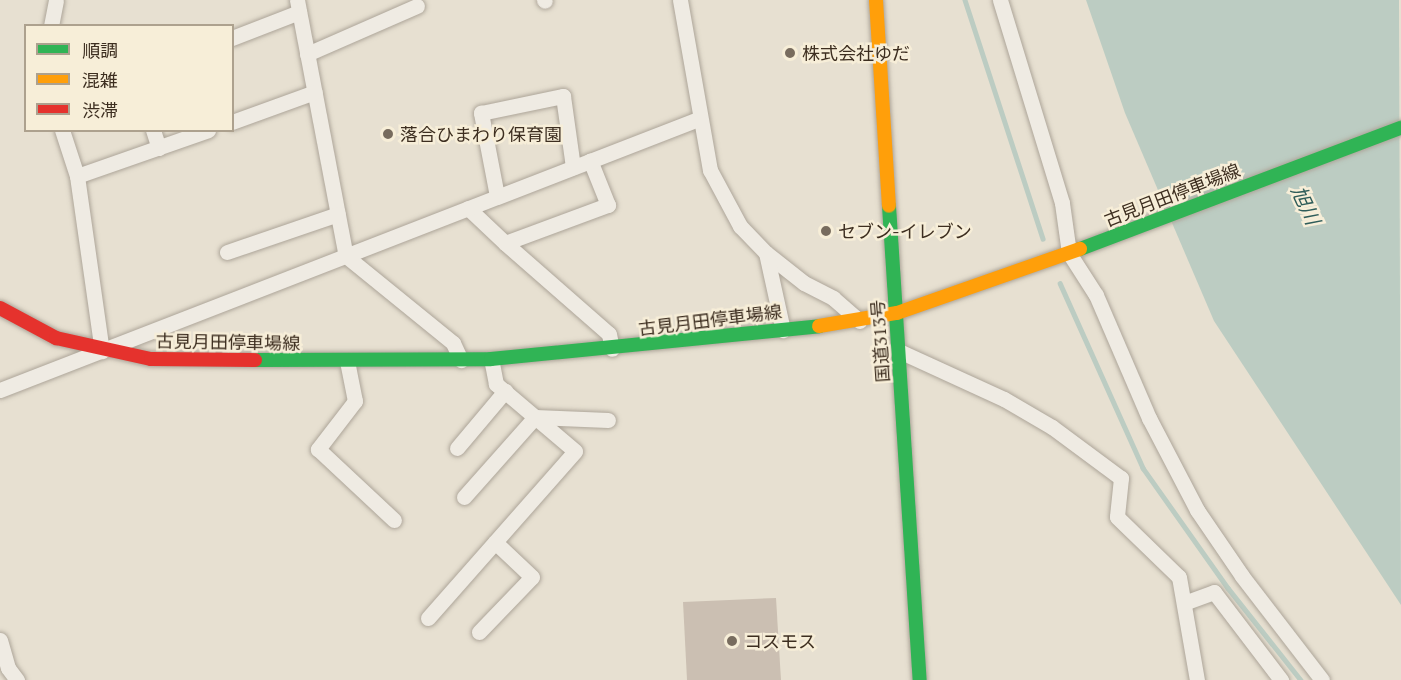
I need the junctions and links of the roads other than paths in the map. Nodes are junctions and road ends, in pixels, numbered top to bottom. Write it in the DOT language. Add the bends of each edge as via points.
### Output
graph roads {
  1 [pos="56,0"];
  2 [pos="680,0"];
  3 [pos="876,0"];
  4 [pos="1000,0"];
  5 [pos="298,6"];
  6 [pos="417,6"];
  7 [pos="51,24"];
  8 [pos="234,37"];
  9 [pos="307,54"];
  10 [pos="315,92"];
  11 [pos="698,119"];
  12 [pos="234,121"];
  13 [pos="1401,128"];
  14 [pos="63,132"];
  15 [pos="154,132"];
  16 [pos="203,132"];
  17 [pos="159,148"];
  18 [pos="590,160"];
  19 [pos="573,167"];
  20 [pos="77,176"];
  21 [pos="497,196"];
  22 [pos="468,208"];
  23 [pos="338,214"];
  24 [pos="506,243"];
  25 [pos="227,252"];
  26 [pos="766,253"];
  27 [pos="1069,253"];
  28 [pos="346,256"];
  29 [pos="0,309"];
  30 [pos="897,313"];
  31 [pos="859,321"];
  32 [pos="783,330"];
  33 [pos="612,349"];
  34 [pos="102,351"];
  35 [pos="899,351"];
  36 [pos="491,358"];
  37 [pos="461,360"];
  38 [pos="347,361"];
  39 [pos="0,390"];
  40 [pos="505,391"];
  41 [pos="536,417"];
  42 [pos="608,420"];
  43 [pos="457,448"];
  44 [pos="464,497"];
  45 [pos="394,520"];
  46 [pos="495,542"];
  47 [pos="1184,603"];
  48 [pos="428,618"];
  49 [pos="479,632"];
  50 [pos="0,640"];
  51 [pos="17,680"];
  52 [pos="920,680"];
  53 [pos="1197,680"];
  54 [pos="1281,680"];
  55 [pos="1322,680"];
  1 -- 7 [label="street"];
  2 -- 11 [label="street"];
  3 -- 30 [label="main road, 国道313号"];
  4 -- 27 [label="street" via="1062,203"];
  5 -- 8 [label="street"];
  5 -- 9 [label="street"];
  6 -- 9 [label="street"];
  9 -- 10 [label="street"];
  10 -- 12 [label="street"];
  10 -- 23 [label="street"];
  11 -- 18 [label="street"];
  11 -- 26 [label="street" via="710,170 740,226"];
  13 -- 27 [label="main road, 古見月田停車場線"];
  14 -- 20 [label="street"];
  15 -- 17 [label="street"];
  16 -- 17 [label="street"];
  17 -- 20 [label="street"];
  18 -- 19 [label="street"];
  18 -- 24 [label="street" via="608,205"];
  19 -- 21 [label="street"];
  19 -- 21 [label="street" via="563,96 481,113"];
  20 -- 34 [label="street"];
  21 -- 22 [label="street"];
  22 -- 24 [label="street"];
  22 -- 28 [label="street"];
  23 -- 25 [label="street"];
  23 -- 28 [label="street"];
  24 -- 33 [label="street" via="609,334"];
  26 -- 31 [label="street" via="804,283 833,298"];
  26 -- 32 [label="street"];
  27 -- 30 [label="main road, 古見月田停車場線"];
  27 -- 55 [label="street" via="1096,295 1149,418 1197,510"];
  28 -- 34 [label="street"];
  28 -- 37 [label="street" via="453,343"];
  29 -- 34 [label="main road, 古見月田停車場線" via="56,338"];
  30 -- 31 [label="main road, 古見月田停車場線"];
  30 -- 35 [label="main road, 国道313号"];
  31 -- 32 [label="main road, 古見月田停車場線"];
  32 -- 33 [label="main road, 古見月田停車場線"];
  33 -- 36 [label="main road, 古見月田停車場線"];
  34 -- 38 [label="main road, 古見月田停車場線" via="151,359"];
  34 -- 39 [label="street"];
  35 -- 47 [label="street" via="1004,399 1052,427 1121,478 1118,517 1179,578"];
  35 -- 52 [label="main road, 国道313号"];
  36 -- 37 [label="main road, 古見月田停車場線"];
  36 -- 40 [label="street" via="496,384"];
  37 -- 38 [label="main road, 古見月田停車場線"];
  38 -- 45 [label="street" via="355,401 318,449"];
  40 -- 41 [label="street"];
  40 -- 43 [label="street"];
  41 -- 42 [label="street"];
  41 -- 44 [label="street"];
  41 -- 46 [label="street" via="575,451"];
  46 -- 48 [label="street"];
  46 -- 49 [label="street" via="532,577"];
  47 -- 53 [label="street"];
  47 -- 54 [label="street" via="1214,592"];
  50 -- 51 [label="street" via="8,668"];
}
